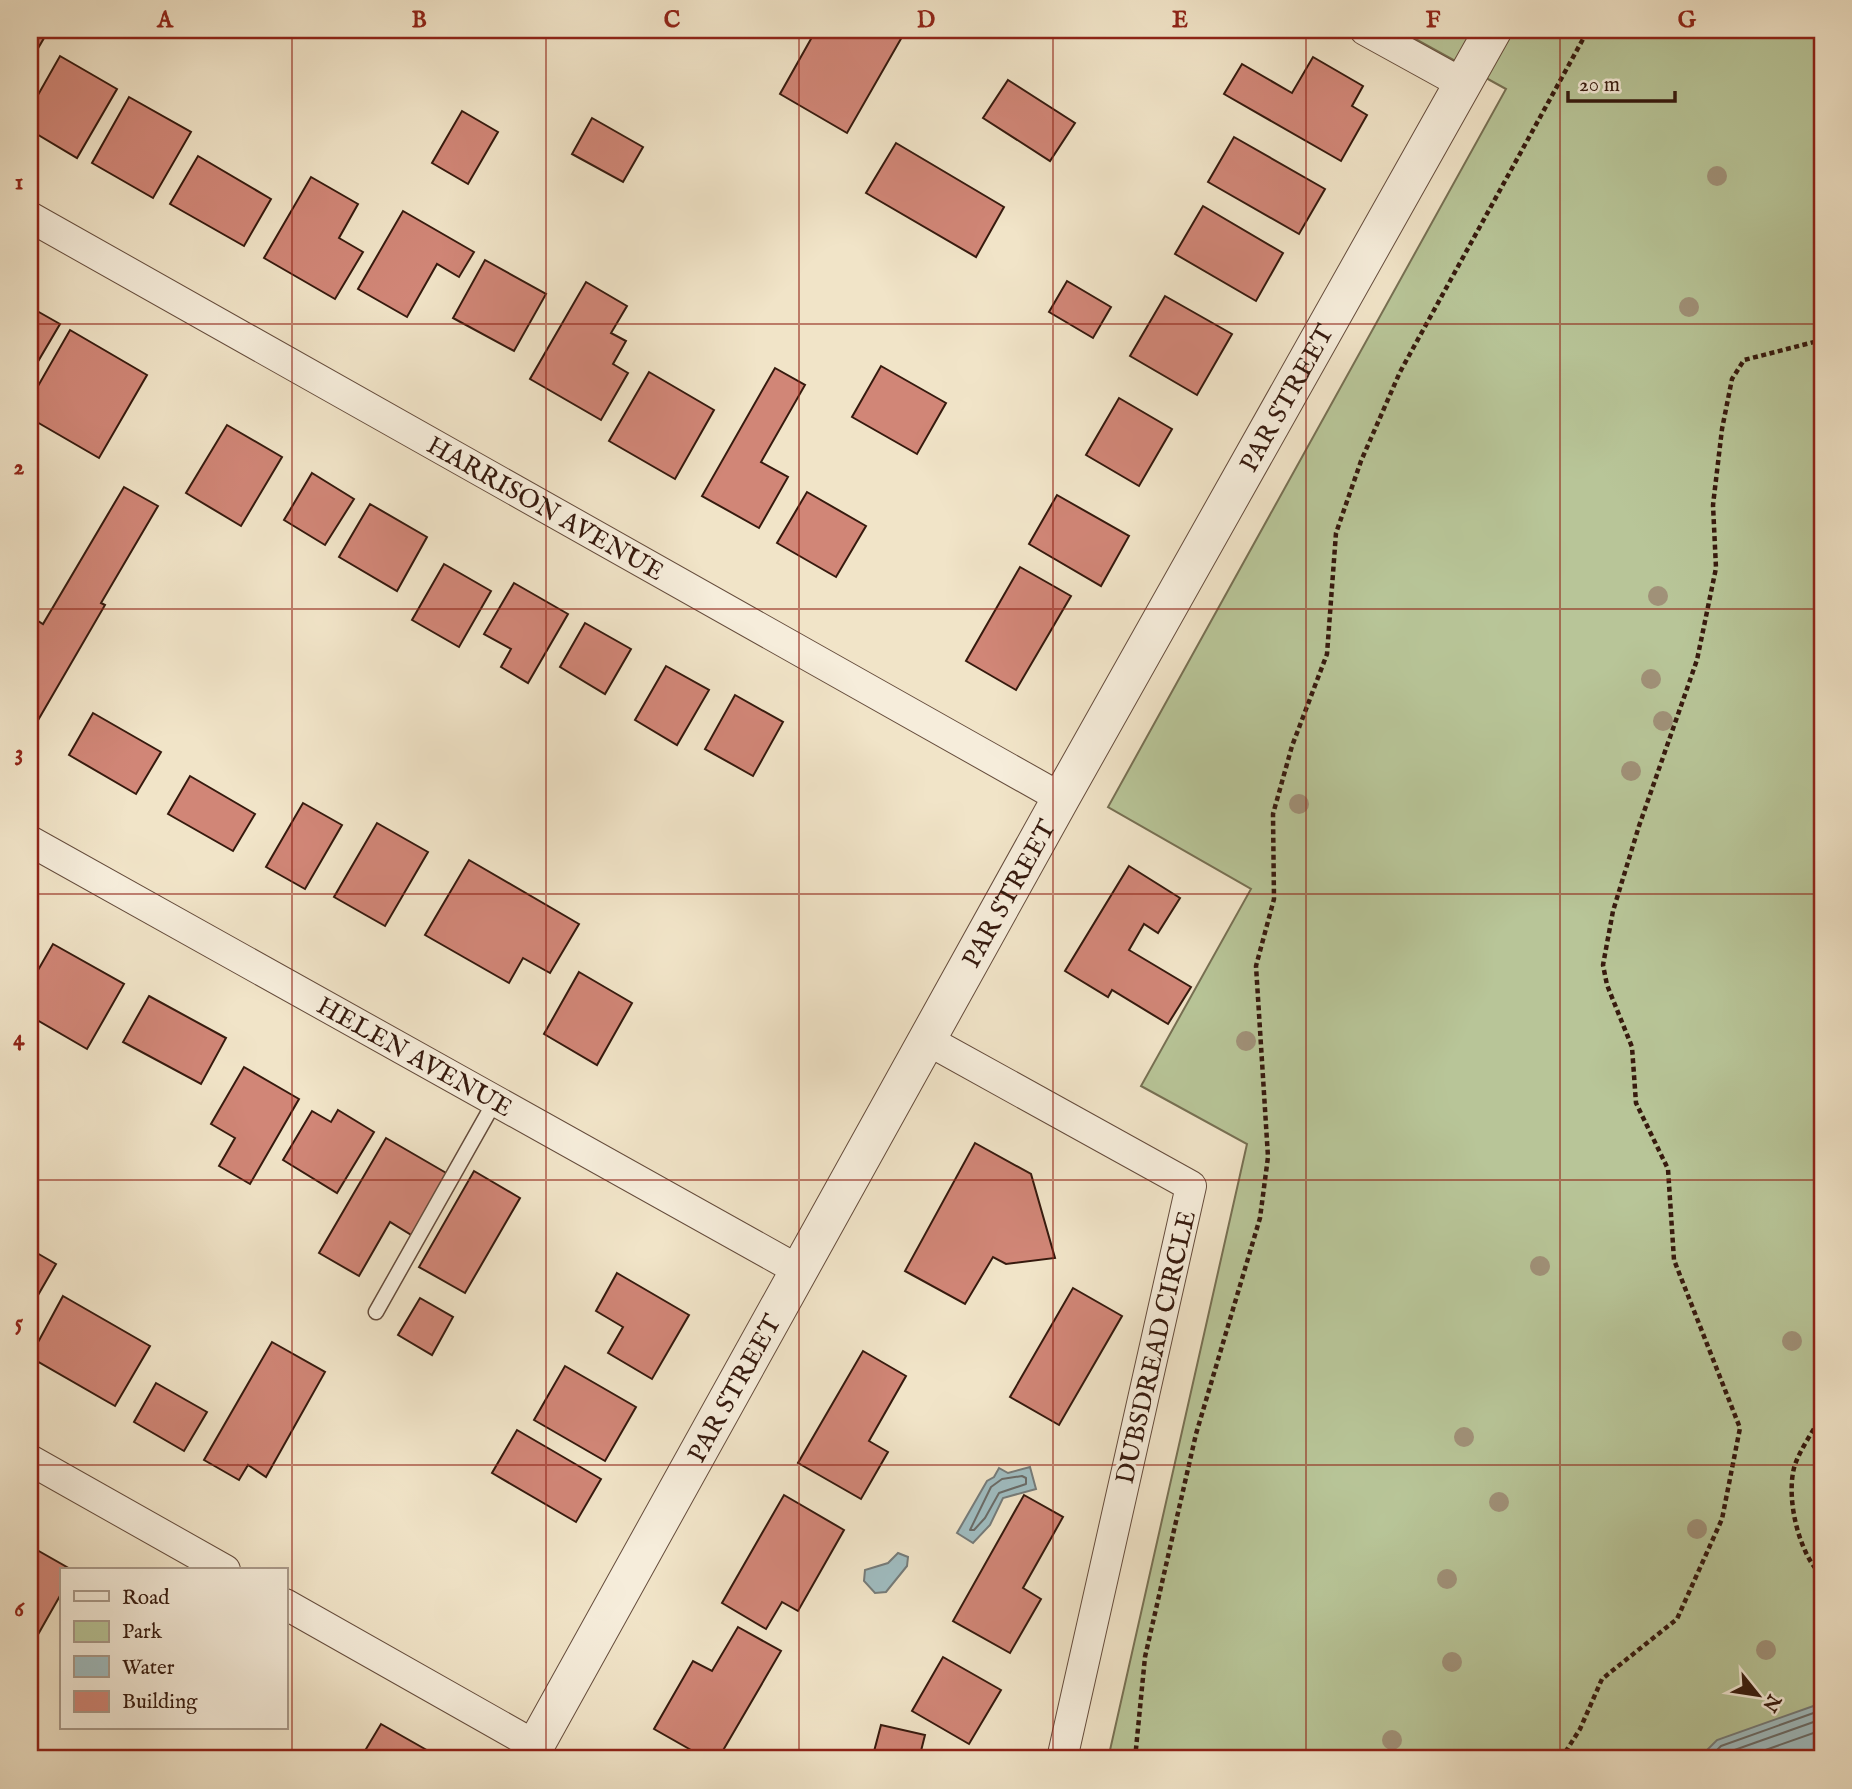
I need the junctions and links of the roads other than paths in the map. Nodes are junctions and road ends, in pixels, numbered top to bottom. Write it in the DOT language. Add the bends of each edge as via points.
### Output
graph roads {
  1 [pos="1365,30"];
  2 [pos="1493,30"];
  3 [pos="1463,84"];
  4 [pos="30,217"];
  5 [pos="1061,798"];
  6 [pos="30,841"];
  7 [pos="929,1041"];
  8 [pos="495,1101"];
  9 [pos="800,1271"];
  10 [pos="376,1311"];
  11 [pos="30,1460"];
  12 [pos="221,1568"];
  13 [pos="287,1605"];
  14 [pos="532,1753"];
  15 [pos="1062,1759"];
  1 -- 3 [label="street"];
  2 -- 3 [label="street, PAR STREET"];
  3 -- 5 [label="street, PAR STREET"];
  4 -- 5 [label="street, HARRISON AVENUE"];
  5 -- 7 [label="street, PAR STREET"];
  6 -- 8 [label="street, HELEN AVENUE"];
  7 -- 9 [label="street, PAR STREET"];
  7 -- 15 [label="street, DUBSDREAD CIRCLE" via="1191,1186"];
  8 -- 9 [label="street, HELEN AVENUE"];
  8 -- 10 [label="lane"];
  9 -- 14 [label="street, PAR STREET"];
  11 -- 12 [label="street"];
  13 -- 14 [label="street"];
}
